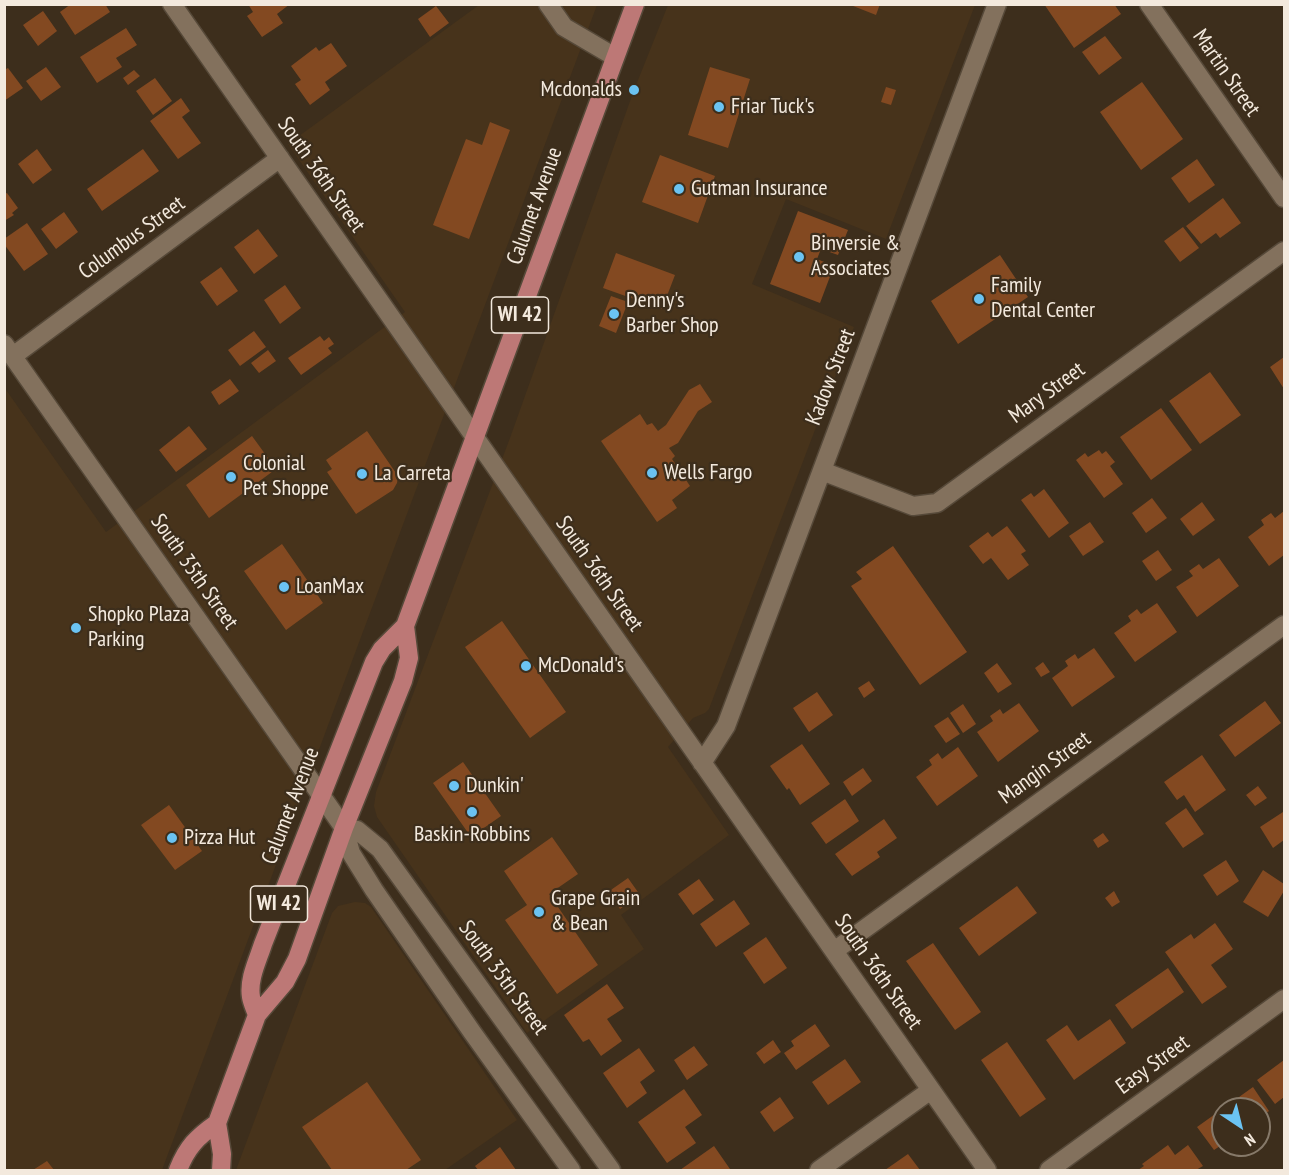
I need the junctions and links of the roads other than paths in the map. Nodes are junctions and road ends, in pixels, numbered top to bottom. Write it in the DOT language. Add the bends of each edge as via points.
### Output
graph roads {
  1 [pos="172,4"];
  2 [pos="548,4"];
  3 [pos="635,4"];
  4 [pos="997,4"];
  5 [pos="1149,4"];
  6 [pos="615,57"];
  7 [pos="280,158"];
  8 [pos="1284,198"];
  9 [pos="1284,251"];
  10 [pos="9,350"];
  11 [pos="474,437"];
  12 [pos="822,471"];
  13 [pos="1284,625"];
  14 [pos="405,626"];
  15 [pos="702,763"];
  16 [pos="321,795"];
  17 [pos="344,828"];
  18 [pos="834,951"];
  19 [pos="1284,999"];
  20 [pos="257,1015"];
  21 [pos="931,1090"];
  22 [pos="217,1123"];
  23 [pos="178,1170"];
  24 [pos="221,1170"];
  25 [pos="571,1170"];
  26 [pos="611,1170"];
  27 [pos="819,1170"];
  28 [pos="987,1170"];
  29 [pos="1049,1170"];
  1 -- 7 [label="street, South 36th Street"];
  2 -- 6 [label="street" via="564,27"];
  3 -- 6 [label="main road, Calumet Avenue / WI 42"];
  4 -- 12 [label="street, Kadow Street"];
  5 -- 8 [label="street, Martin Street"];
  6 -- 11 [label="main road, Calumet Avenue / WI 42"];
  7 -- 10 [label="street, Columbus Street"];
  7 -- 11 [label="street, South 36th Street"];
  9 -- 12 [label="street, Mary Street" via="937,503 913,506"];
  10 -- 16 [label="street, South 35th Street"];
  11 -- 14 [label="main road, Calumet Avenue / WI 42"];
  11 -- 15 [label="street, South 36th Street"];
  12 -- 15 [label="street, Kadow Street" via="726,726"];
  13 -- 18 [label="street, Mangin Street"];
  14 -- 16 [label="main road, Calumet Avenue / WI 42" via="374,662"];
  14 -- 17 [label="main road, Calumet Avenue / WI 42" via="409,658 406,673"];
  15 -- 18 [label="street, South 36th Street"];
  16 -- 17 [label="street, South 35th Street"];
  16 -- 20 [label="main road, Calumet Avenue / WI 42" via="253,974 250,996"];
  17 -- 20 [label="main road, Calumet Avenue / WI 42" via="294,967"];
  17 -- 25 [label="street, South 35th Street" via="351,854 374,890"];
  17 -- 26 [label="street, South 35th Street" via="357,830 380,849"];
  18 -- 21 [label="street, South 36th Street"];
  19 -- 29 [label="street, Easy Street"];
  20 -- 22 [label="main road, Calumet Avenue / WI 42"];
  21 -- 27 [label="street"];
  21 -- 28 [label="street, South 36th Street"];
  22 -- 23 [label="main road" via="193,1142"];
  22 -- 24 [label="main road, Calumet Avenue / WI 42"];
}
